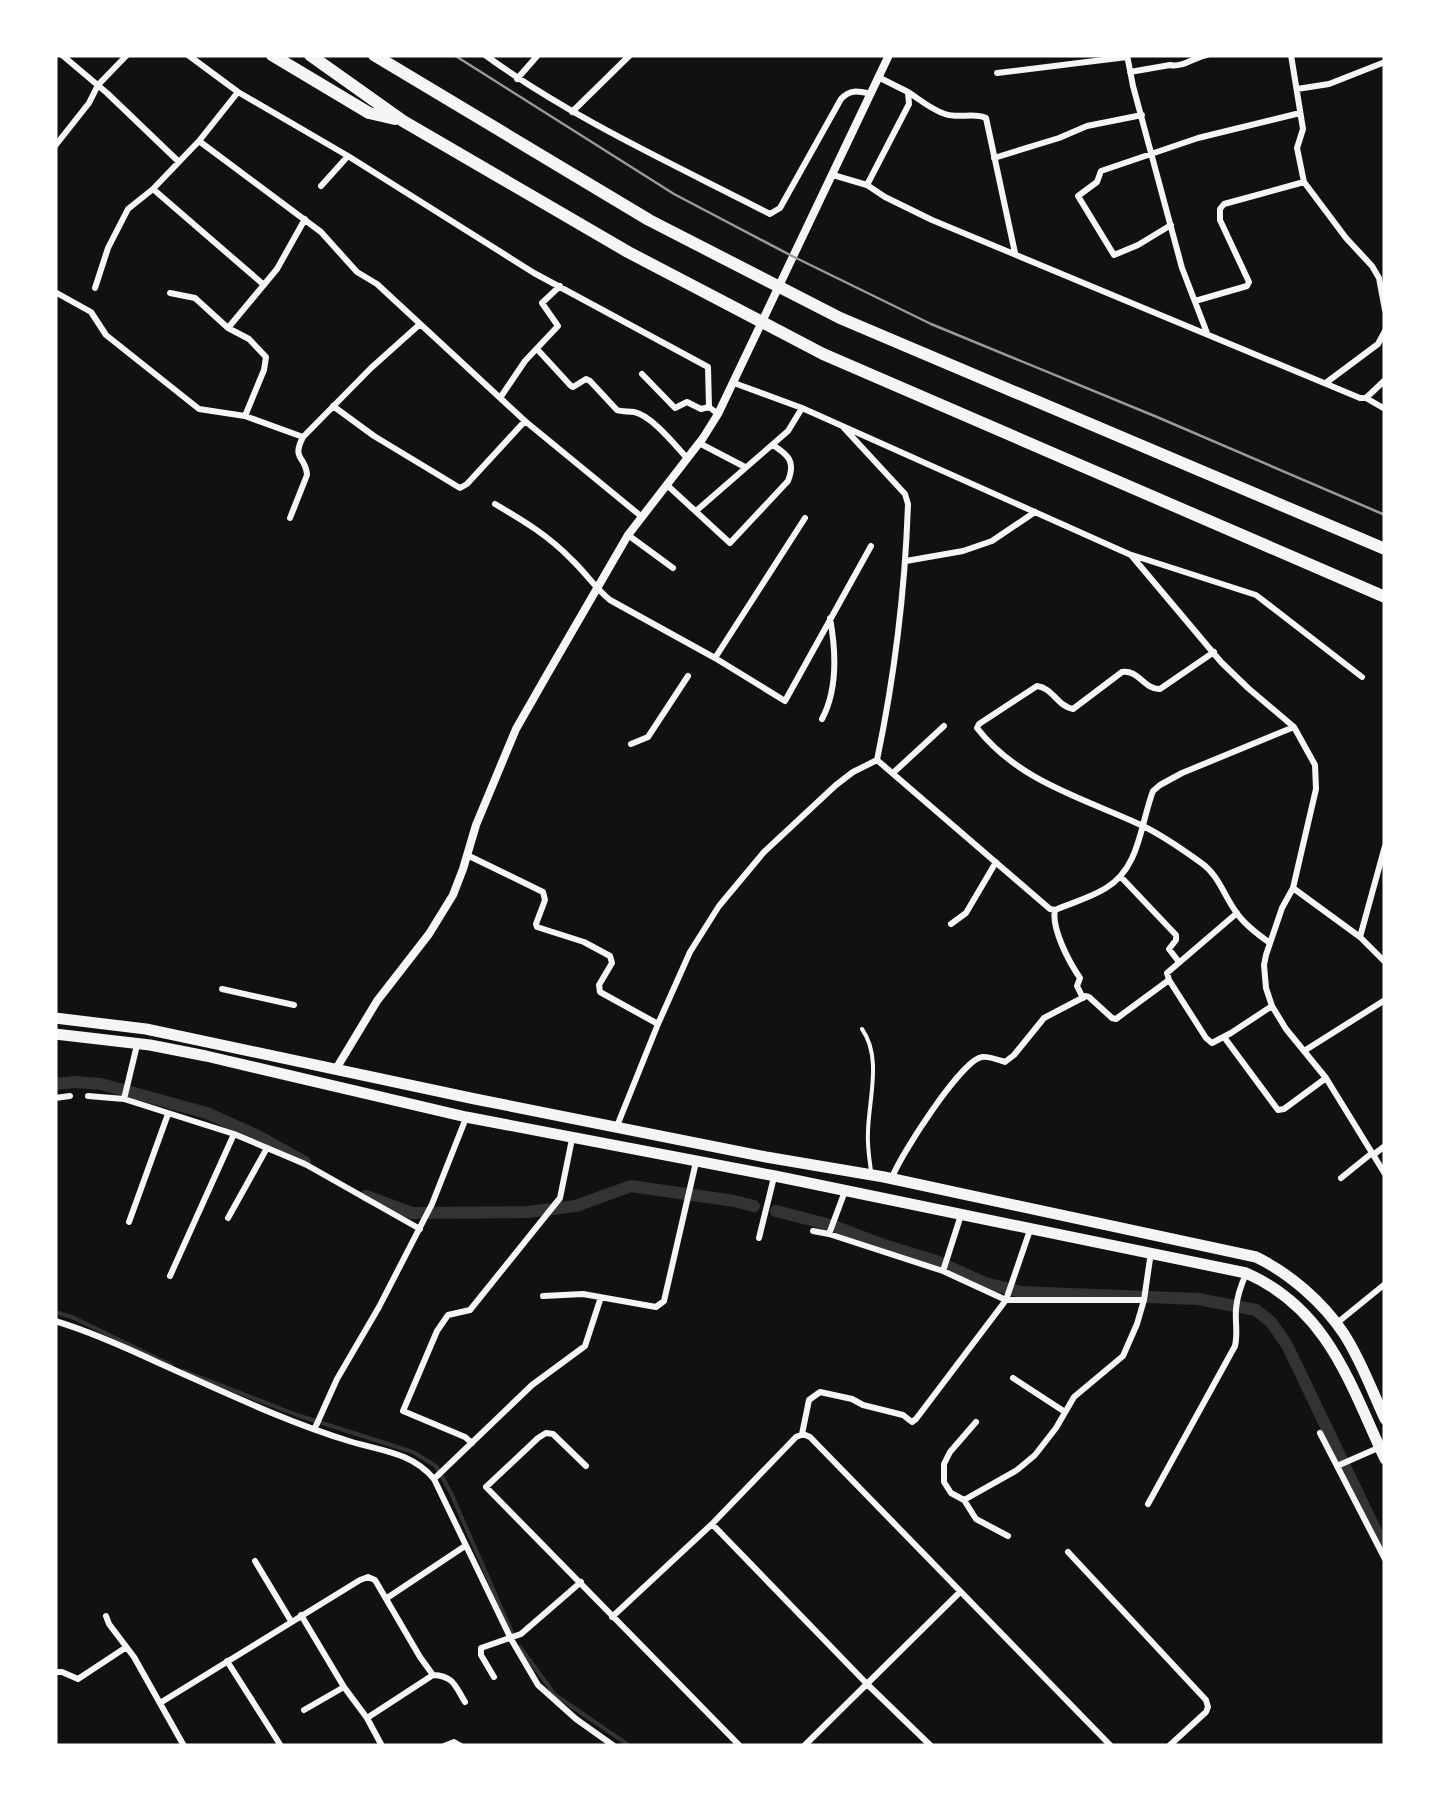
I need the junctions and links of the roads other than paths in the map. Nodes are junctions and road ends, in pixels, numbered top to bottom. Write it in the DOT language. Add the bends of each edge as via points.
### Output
graph roads {
  1 [pos="62,55"];
  2 [pos="126,55"];
  3 [pos="188,55"];
  4 [pos="272,55"];
  5 [pos="310,55"];
  6 [pos="374,55"];
  7 [pos="485,55"];
  8 [pos="538,55"];
  9 [pos="630,55"];
  10 [pos="889,55"];
  11 [pos="1207,55"];
  12 [pos="1292,55"];
  13 [pos="1127,56"];
  14 [pos="1385,62"];
  15 [pos="1130,72"];
  16 [pos="998,74"];
  17 [pos="517,78"];
  18 [pos="880,78"];
  19 [pos="98,85"];
  20 [pos="1297,90"];
  21 [pos="238,92"];
  22 [pos="908,92"];
  23 [pos="872,94"];
  24 [pos="572,112"];
  25 [pos="1300,113"];
  26 [pos="1142,115"];
  27 [pos="403,121"];
  28 [pos="199,140"];
  29 [pos="55,146"];
  30 [pos="1152,155"];
  31 [pos="348,156"];
  32 [pos="994,158"];
  33 [pos="179,162"];
  34 [pos="833,175"];
  35 [pos="1304,182"];
  36 [pos="867,185"];
  37 [pos="322,186"];
  38 [pos="153,188"];
  39 [pos="305,219"];
  40 [pos="1171,225"];
  41 [pos="1015,254"];
  42 [pos="264,285"];
  43 [pos="560,286"];
  44 [pos="95,288"];
  45 [pos="55,292"];
  46 [pos="170,294"];
  47 [pos="1196,301"];
  48 [pos="1385,310"];
  49 [pos="419,325"];
  50 [pos="228,328"];
  51 [pos="1385,330"];
  52 [pos="1208,334"];
  53 [pos="537,349"];
  54 [pos="642,374"];
  55 [pos="736,379"];
  56 [pos="1385,380"];
  57 [pos="1327,382"];
  58 [pos="500,398"];
  59 [pos="1366,398"];
  60 [pos="333,406"];
  61 [pos="709,407"];
  62 [pos="802,408"];
  63 [pos="1385,409"];
  64 [pos="718,414"];
  65 [pos="245,416"];
  66 [pos="525,421"];
  67 [pos="842,426"];
  68 [pos="302,437"];
  69 [pos="699,442"];
  70 [pos="773,445"];
  71 [pos="687,458"];
  72 [pos="745,467"];
  73 [pos="667,485"];
  74 [pos="495,504"];
  75 [pos="696,511"];
  76 [pos="1036,512"];
  77 [pos="642,517"];
  78 [pos="290,518"];
  79 [pos="805,518"];
  80 [pos="628,535"];
  81 [pos="871,546"];
  82 [pos="1385,550"];
  83 [pos="1131,555"];
  84 [pos="906,562"];
  85 [pos="673,568"];
  86 [pos="597,590"];
  87 [pos="1385,598"];
  88 [pos="830,618"];
  89 [pos="1214,652"];
  90 [pos="715,658"];
  91 [pos="688,676"];
  92 [pos="1362,677"];
  93 [pos="822,719"];
  94 [pos="944,726"];
  95 [pos="1294,727"];
  96 [pos="631,744"];
  97 [pos="877,760"];
  98 [pos="893,773"];
  99 [pos="1144,826"];
  100 [pos="1385,846"];
  101 [pos="468,855"];
  102 [pos="996,862"];
  103 [pos="1121,877"];
  104 [pos="1293,888"];
  105 [pos="1055,910"];
  106 [pos="1236,914"];
  107 [pos="952,924"];
  108 [pos="1360,937"];
  109 [pos="1270,943"];
  110 [pos="1179,962"];
  111 [pos="1385,962"];
  112 [pos="1169,980"];
  113 [pos="222,990"];
  114 [pos="1085,997"];
  115 [pos="1385,1000"];
  116 [pos="294,1005"];
  117 [pos="1272,1006"];
  118 [pos="55,1018"];
  119 [pos="658,1024"];
  120 [pos="862,1028"];
  121 [pos="55,1034"];
  122 [pos="1224,1037"];
  123 [pos="210,1042"];
  124 [pos="138,1044"];
  125 [pos="1304,1051"];
  126 [pos="206,1056"];
  127 [pos="336,1069"];
  128 [pos="1326,1078"];
  129 [pos="332,1084"];
  130 [pos="70,1096"];
  131 [pos="88,1096"];
  132 [pos="55,1098"];
  133 [pos="124,1099"];
  134 [pos="168,1114"];
  135 [pos="466,1117"];
  136 [pos="616,1126"];
  137 [pos="234,1134"];
  138 [pos="572,1138"];
  139 [pos="1385,1146"];
  140 [pos="266,1148"];
  141 [pos="1372,1154"];
  142 [pos="766,1157"];
  143 [pos="802,1163"];
  144 [pos="695,1165"];
  145 [pos="1385,1174"];
  146 [pos="769,1175"];
  147 [pos="871,1175"];
  148 [pos="1341,1178"];
  149 [pos="892,1179"];
  150 [pos="800,1181"];
  151 [pos="845,1190"];
  152 [pos="961,1215"];
  153 [pos="228,1218"];
  154 [pos="128,1222"];
  155 [pos="421,1227"];
  156 [pos="1030,1229"];
  157 [pos="813,1231"];
  158 [pos="829,1234"];
  159 [pos="759,1238"];
  160 [pos="1151,1252"];
  161 [pos="945,1267"];
  162 [pos="1246,1272"];
  163 [pos="170,1276"];
  164 [pos="1385,1284"];
  165 [pos="542,1296"];
  166 [pos="601,1298"];
  167 [pos="1007,1298"];
  168 [pos="1144,1299"];
  169 [pos="55,1321"];
  170 [pos="1336,1324"];
  171 [pos="1013,1378"];
  172 [pos="1065,1412"];
  173 [pos="1385,1419"];
  174 [pos="976,1422"];
  175 [pos="317,1423"];
  176 [pos="1320,1434"];
  177 [pos="799,1435"];
  178 [pos="472,1443"];
  179 [pos="1382,1453"];
  180 [pos="1343,1464"];
  181 [pos="586,1466"];
  182 [pos="434,1479"];
  183 [pos="964,1500"];
  184 [pos="1148,1504"];
  185 [pos="712,1524"];
  186 [pos="1008,1536"];
  187 [pos="464,1546"];
  188 [pos="1068,1552"];
  189 [pos="1385,1558"];
  190 [pos="255,1561"];
  191 [pos="581,1582"];
  192 [pos="960,1592"];
  193 [pos="387,1598"];
  194 [pos="301,1615"];
  195 [pos="106,1616"];
  196 [pos="612,1617"];
  197 [pos="291,1621"];
  198 [pos="515,1637"];
  199 [pos="125,1648"];
  200 [pos="227,1661"];
  201 [pos="55,1672"];
  202 [pos="433,1675"];
  203 [pos="494,1677"];
  204 [pos="867,1684"];
  205 [pos="344,1687"];
  206 [pos="465,1702"];
  207 [pos="160,1703"];
  208 [pos="304,1710"];
  209 [pos="367,1718"];
  210 [pos="184,1746"];
  211 [pos="281,1746"];
  212 [pos="382,1746"];
  213 [pos="444,1746"];
  214 [pos="461,1746"];
  215 [pos="614,1746"];
  216 [pos="740,1746"];
  217 [pos="804,1746"];
  218 [pos="931,1746"];
  219 [pos="1111,1746"];
  220 [pos="1169,1746"];
  1 -- 19 [label="street"];
  2 -- 19 [label="street"];
  3 -- 21 [label="street"];
  4 -- 27 [label="highway" via="369,113"];
  5 -- 27 [label="highway"];
  6 -- 82 [label="highway" via="650,220 840,318"];
  7 -- 17 [label="street"];
  8 -- 17 [label="street"];
  9 -- 24 [label="street"];
  10 -- 18 [label="street"];
  11 -- 15 [label="street"];
  12 -- 20 [label="street"];
  13 -- 15 [label="street"];
  13 -- 16 [label="street"];
  14 -- 20 [label="street"];
  15 -- 26 [label="street"];
  17 -- 24 [label="street"];
  18 -- 22 [label="street"];
  18 -- 23 [label="street"];
  19 -- 29 [label="street"];
  19 -- 33 [label="street"];
  20 -- 25 [label="street"];
  21 -- 28 [label="street"];
  21 -- 31 [label="street"];
  22 -- 32 [label="street" via="945,114 984,116"];
  22 -- 36 [label="street" via="909,106"];
  23 -- 24 [label="street" via="846,93 780,208 770,214"];
  23 -- 34 [label="street"];
  25 -- 30 [label="street"];
  25 -- 35 [label="street" via="1297,148"];
  26 -- 30 [label="street"];
  26 -- 32 [label="street"];
  27 -- 87 [label="highway" via="628,252 823,354"];
  28 -- 33 [label="street"];
  28 -- 39 [label="street"];
  30 -- 40 [label="street"];
  30 -- 40 [label="street" via="1102,171 1078,197 1114,256"];
  31 -- 37 [label="street"];
  31 -- 43 [label="street"];
  32 -- 41 [label="street"];
  33 -- 38 [label="street"];
  34 -- 36 [label="street"];
  34 -- 55 [label="street"];
  35 -- 47 [label="street" via="1224,204 1220,220 1249,282"];
  35 -- 48 [label="street" via="1372,266"];
  36 -- 41 [label="street"];
  38 -- 42 [label="street"];
  38 -- 44 [label="street" via="119,223"];
  39 -- 42 [label="street"];
  39 -- 49 [label="street"];
  40 -- 47 [label="street"];
  41 -- 52 [label="street"];
  42 -- 50 [label="street"];
  43 -- 53 [label="street" via="542,303 558,326"];
  43 -- 61 [label="street" via="708,366"];
  45 -- 65 [label="street" via="90,312 106,335 199,410"];
  46 -- 50 [label="street" via="195,298"];
  47 -- 52 [label="street"];
  49 -- 58 [label="street"];
  49 -- 60 [label="street"];
  50 -- 65 [label="street" via="266,357"];
  51 -- 57 [label="street" via="1378,344"];
  52 -- 57 [label="street"];
  53 -- 58 [label="street"];
  53 -- 71 [label="street" via="570,386 590,381 617,410 636,412"];
  54 -- 61 [label="street" via="675,408 687,402"];
  55 -- 62 [label="street"];
  55 -- 64 [label="street"];
  56 -- 59 [label="street"];
  57 -- 59 [label="street"];
  58 -- 66 [label="street"];
  59 -- 63 [label="street"];
  60 -- 66 [label="street" via="460,488"];
  60 -- 68 [label="street"];
  61 -- 64 [label="street"];
  62 -- 67 [label="street"];
  62 -- 70 [label="street"];
  64 -- 69 [label="street"];
  65 -- 68 [label="street"];
  66 -- 77 [label="street"];
  67 -- 76 [label="street"];
  67 -- 84 [label="street" via="907,498"];
  68 -- 78 [label="street" via="297,448 307,475"];
  69 -- 71 [label="street"];
  69 -- 72 [label="street"];
  70 -- 72 [label="street"];
  70 -- 75 [label="street" via="788,455 793,470 730,543"];
  71 -- 73 [label="street"];
  72 -- 75 [label="street"];
  73 -- 75 [label="street"];
  73 -- 77 [label="street"];
  74 -- 86 [label="street" via="541,530"];
  76 -- 83 [label="street"];
  76 -- 84 [label="street" via="992,541"];
  77 -- 80 [label="street"];
  79 -- 90 [label="street"];
  80 -- 85 [label="street"];
  80 -- 86 [label="street"];
  81 -- 88 [label="street"];
  83 -- 89 [label="street"];
  83 -- 92 [label="street" via="1256,595"];
  84 -- 97 [label="street"];
  86 -- 90 [label="street"];
  86 -- 101 [label="street" via="516,729"];
  88 -- 90 [label="street" via="785,701"];
  88 -- 93 [label="street" via="832,690"];
  89 -- 95 [label="street"];
  89 -- 99 [label="street" via="1160,689 1122,672 1072,709 1038,686 978,726 1042,782"];
  91 -- 96 [label="street" via="648,737"];
  94 -- 98 [label="street"];
  95 -- 99 [label="street" via="1160,785"];
  95 -- 104 [label="street" via="1316,778"];
  97 -- 98 [label="street"];
  97 -- 119 [label="street" via="836,785 730,892 690,952"];
  98 -- 102 [label="street"];
  99 -- 103 [label="street"];
  99 -- 106 [label="street" via="1208,868"];
  100 -- 108 [label="street"];
  101 -- 119 [label="street" via="543,892 538,928 610,956 600,992"];
  101 -- 127 [label="street" via="429,934"];
  102 -- 105 [label="street"];
  102 -- 107 [label="street" via="966,913"];
  103 -- 105 [label="street"];
  103 -- 110 [label="street" via="1176,936 1169,949"];
  104 -- 108 [label="street"];
  104 -- 109 [label="street"];
  105 -- 114 [label="street" via="1052,922"];
  106 -- 109 [label="street"];
  106 -- 110 [label="street"];
  108 -- 111 [label="street"];
  109 -- 117 [label="street" via="1264,973"];
  110 -- 112 [label="street" via="1166,974"];
  112 -- 114 [label="street" via="1116,1019"];
  112 -- 122 [label="street" via="1208,1040"];
  113 -- 116 [label="street"];
  114 -- 149 [label="street" via="1044,1018 1005,1062 972,1061 944,1093"];
  115 -- 125 [label="street"];
  117 -- 122 [label="street"];
  117 -- 125 [label="street"];
  118 -- 123 [label="highway"];
  119 -- 136 [label="street"];
  120 -- 147 [label="lane" via="873,1061"];
  121 -- 124 [label="highway"];
  122 -- 128 [label="street" via="1278,1110"];
  123 -- 126 [label="highway"];
  123 -- 127 [label="highway"];
  124 -- 126 [label="highway"];
  124 -- 133 [label="street"];
  125 -- 128 [label="street"];
  126 -- 129 [label="highway"];
  127 -- 129 [label="highway"];
  127 -- 136 [label="highway"];
  128 -- 141 [label="street"];
  129 -- 135 [label="highway"];
  130 -- 132 [label="street"];
  131 -- 133 [label="street"];
  133 -- 134 [label="street"];
  134 -- 137 [label="street"];
  134 -- 154 [label="street"];
  135 -- 138 [label="highway"];
  135 -- 155 [label="street"];
  136 -- 142 [label="highway"];
  137 -- 140 [label="street"];
  137 -- 163 [label="street"];
  138 -- 144 [label="highway"];
  138 -- 178 [label="street" via="560,1198 470,1310 448,1315 436,1331 403,1410"];
  139 -- 141 [label="street"];
  140 -- 153 [label="street"];
  140 -- 155 [label="street"];
  141 -- 145 [label="street"];
  141 -- 148 [label="street"];
  142 -- 143 [label="highway"];
  142 -- 146 [label="highway"];
  143 -- 147 [label="highway"];
  143 -- 150 [label="highway"];
  144 -- 146 [label="highway"];
  144 -- 166 [label="street" via="664,1301 656,1307"];
  146 -- 150 [label="highway"];
  146 -- 159 [label="street"];
  147 -- 149 [label="highway"];
  149 -- 170 [label="highway" via="1256,1257 1291,1279"];
  150 -- 151 [label="highway"];
  151 -- 152 [label="highway"];
  151 -- 158 [label="street"];
  152 -- 156 [label="highway"];
  152 -- 161 [label="street"];
  155 -- 175 [label="street"];
  156 -- 160 [label="highway"];
  156 -- 167 [label="street"];
  157 -- 158 [label="street"];
  158 -- 161 [label="street"];
  160 -- 162 [label="highway"];
  160 -- 168 [label="street"];
  161 -- 167 [label="street"];
  162 -- 179 [label="highway" via="1282,1292 1321,1331"];
  162 -- 184 [label="street" via="1235,1346"];
  164 -- 170 [label="street"];
  165 -- 166 [label="street"];
  166 -- 178 [label="street" via="584,1346"];
  167 -- 168 [label="street"];
  167 -- 177 [label="street" via="912,1422 820,1392 809,1400"];
  168 -- 172 [label="street" via="1123,1356 1081,1389"];
  169 -- 175 [label="street" via="258,1408"];
  170 -- 173 [label="highway"];
  171 -- 172 [label="street"];
  172 -- 183 [label="street" via="1028,1462"];
  174 -- 183 [label="street" via="943,1470 951,1493"];
  175 -- 182 [label="street" via="351,1442 402,1455"];
  176 -- 180 [label="street"];
  177 -- 185 [label="street"];
  177 -- 192 [label="street" via="810,1437"];
  178 -- 182 [label="street"];
  179 -- 180 [label="street"];
  180 -- 189 [label="street"];
  181 -- 191 [label="street" via="546,1433 486,1486"];
  182 -- 187 [label="street"];
  183 -- 186 [label="street" via="976,1518"];
  185 -- 196 [label="street"];
  185 -- 204 [label="street"];
  187 -- 193 [label="street"];
  187 -- 198 [label="street"];
  188 -- 220 [label="street" via="1206,1700 1206,1712"];
  190 -- 197 [label="street"];
  191 -- 196 [label="street"];
  191 -- 198 [label="street"];
  192 -- 204 [label="street"];
  192 -- 219 [label="street"];
  193 -- 194 [label="street" via="368,1578"];
  193 -- 202 [label="street"];
  194 -- 197 [label="street"];
  194 -- 205 [label="street"];
  195 -- 199 [label="street"];
  196 -- 216 [label="street"];
  197 -- 200 [label="street"];
  198 -- 203 [label="street" via="480,1651"];
  198 -- 215 [label="street" via="546,1693"];
  199 -- 201 [label="street" via="78,1678"];
  199 -- 207 [label="street"];
  200 -- 207 [label="street"];
  200 -- 211 [label="street"];
  202 -- 206 [label="street" via="450,1678"];
  202 -- 209 [label="street"];
  204 -- 217 [label="street"];
  204 -- 218 [label="street"];
  205 -- 208 [label="street"];
  205 -- 209 [label="street"];
  207 -- 210 [label="street"];
  209 -- 212 [label="street"];
  213 -- 214 [label="street"];
}
